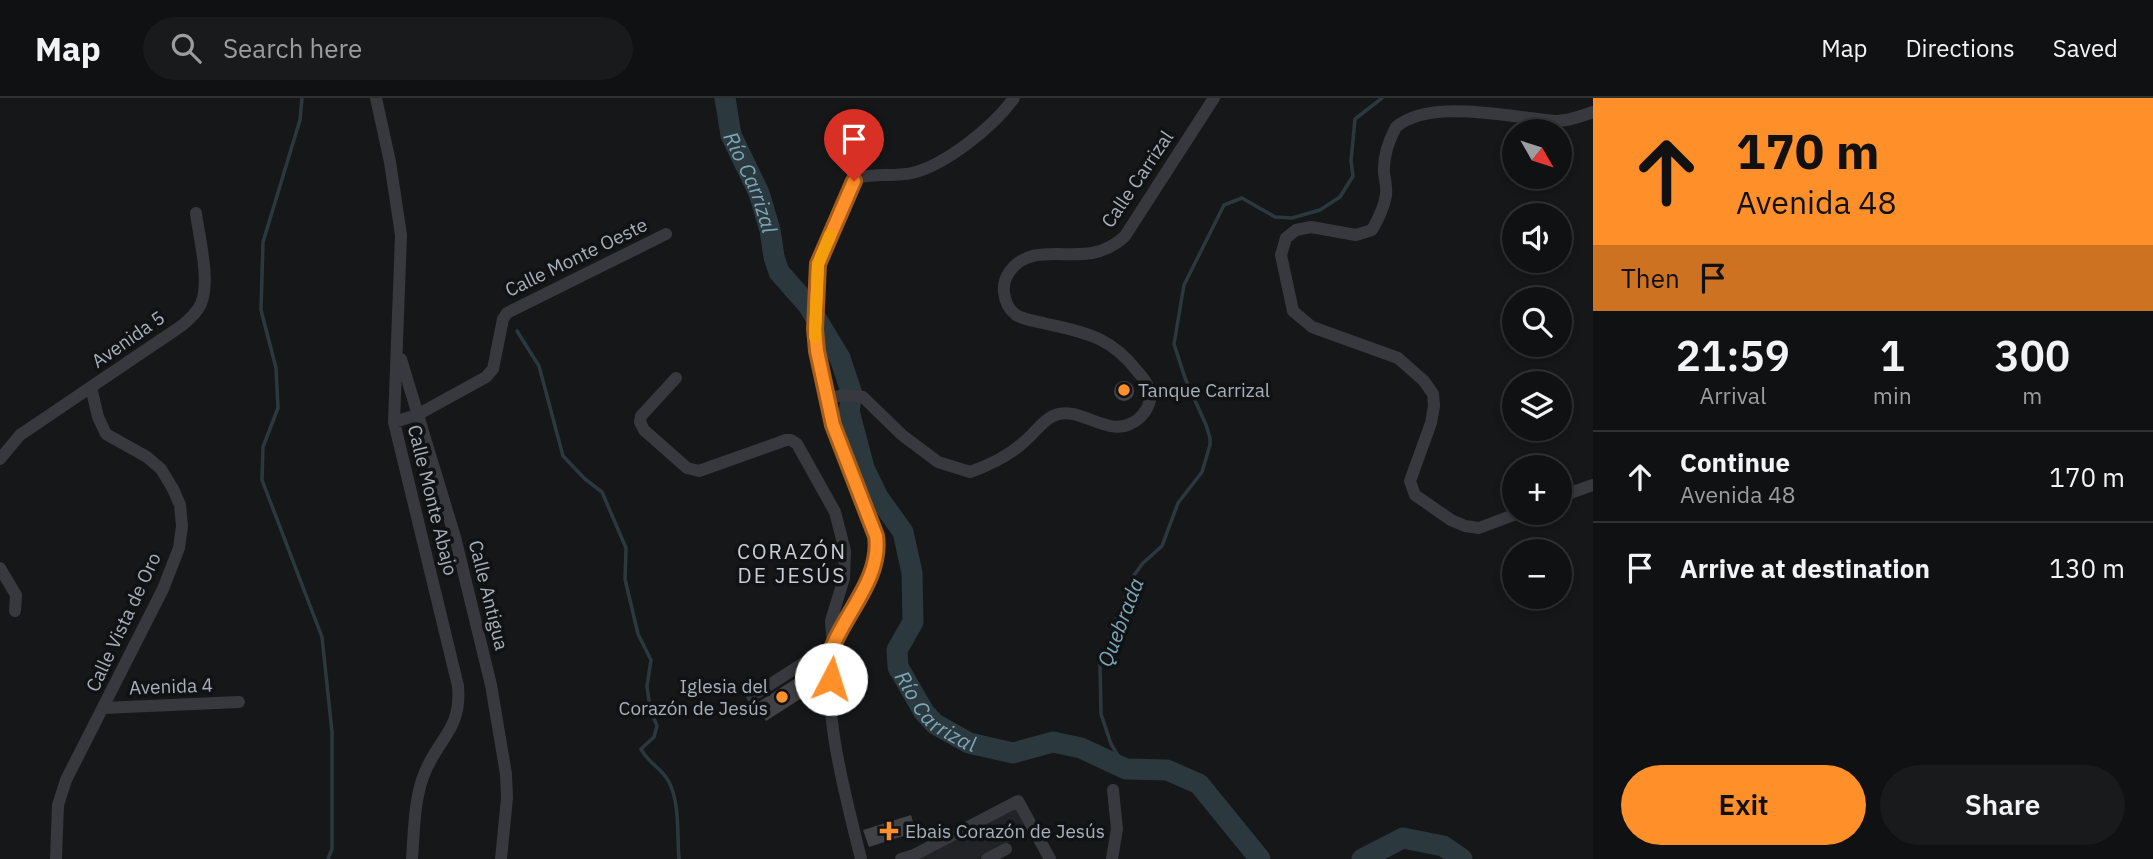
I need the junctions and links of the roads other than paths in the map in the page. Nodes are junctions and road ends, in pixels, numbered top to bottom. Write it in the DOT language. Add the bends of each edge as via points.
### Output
graph roads {
  1 [pos="376,98"];
  2 [pos="1014,98"];
  3 [pos="1214,98"];
  4 [pos="1593,112"];
  5 [pos="195,213"];
  6 [pos="666,234"];
  7 [pos="398,347"];
  8 [pos="677,378"];
  9 [pos="91,387"];
  10 [pos="827,399"];
  11 [pos="417,415"];
  12 [pos="394,422"];
  13 [pos="0,459"];
  14 [pos="1593,485"];
  15 [pos="1572,492"];
  16 [pos="1502,519"];
  17 [pos="0,568"];
  18 [pos="15,611"];
  19 [pos="832,650"];
  20 [pos="752,696"];
  21 [pos="239,702"];
  22 [pos="103,708"];
  23 [pos="1113,790"];
  24 [pos="1006,849"];
  25 [pos="56,859"];
  26 [pos="412,859"];
  27 [pos="501,859"];
  28 [pos="861,859"];
  29 [pos="901,859"];
  30 [pos="987,859"];
  31 [pos="1050,859"];
  32 [pos="1112,859"];
  1 -- 7 [label="street, Calle Monte Abajo" via="401,235"];
  2 -- 10 [label="street" via="957,151 932,164 913,173 854,181 818,264 815,329"];
  3 -- 10 [label="street, Calle Carrizal" via="1118,243 1092,253 1025,258 1007,274 1003,285 1010,311 1016,315 1097,336 1133,365 1151,394 1141,417 1119,427 1064,413 1053,416 1009,455 970,472 938,462 863,397 852,394"];
  4 -- 16 [label="street" via="1558,121 1470,102 1429,101 1415,107 1398,124 1387,145 1386,193 1372,230 1356,235 1311,227 1296,230 1286,238 1281,255 1293,311 1312,327 1398,358 1433,394 1431,423 1410,481 1415,495 1465,526 1479,528"];
  5 -- 9 [label="street, Avenida 5" via="206,276 200,307 188,321"];
  6 -- 11 [label="street, Calle Monte Oeste" via="507,313 493,369 486,377"];
  7 -- 11 [label="street, Calle Antigua"];
  7 -- 12 [label="street, Calle Monte Abajo"];
  8 -- 19 [label="street" via="640,422 687,468 699,471 786,440 797,444 835,512 845,551 844,578 831,621"];
  9 -- 13 [label="street, Avenida 5" via="20,435"];
  9 -- 22 [label="street, Calle Vista de Oro" via="106,434 161,469 180,505 182,526 163,589"];
  10 -- 19 [label="street" via="878,546 871,574"];
  11 -- 12 [label="street, Calle Monte Oeste"];
  11 -- 27 [label="street, Calle Antigua" via="455,537 491,685 507,786"];
  12 -- 26 [label="street, Calle Monte Abajo" via="460,701 458,716 423,778"];
  14 -- 15 [label="street"];
  17 -- 18 [label="street" via="16,595"];
  19 -- 20 [label="street"];
  19 -- 28 [label="street" via="830,705"];
  21 -- 22 [label="street, Avenida 4"];
  22 -- 25 [label="street, Calle Vista de Oro" via="58,805"];
  23 -- 32 [label="street" via="1117,829"];
  24 -- 30 [label="street"];
  29 -- 31 [label="street" via="1018,801"];
}
